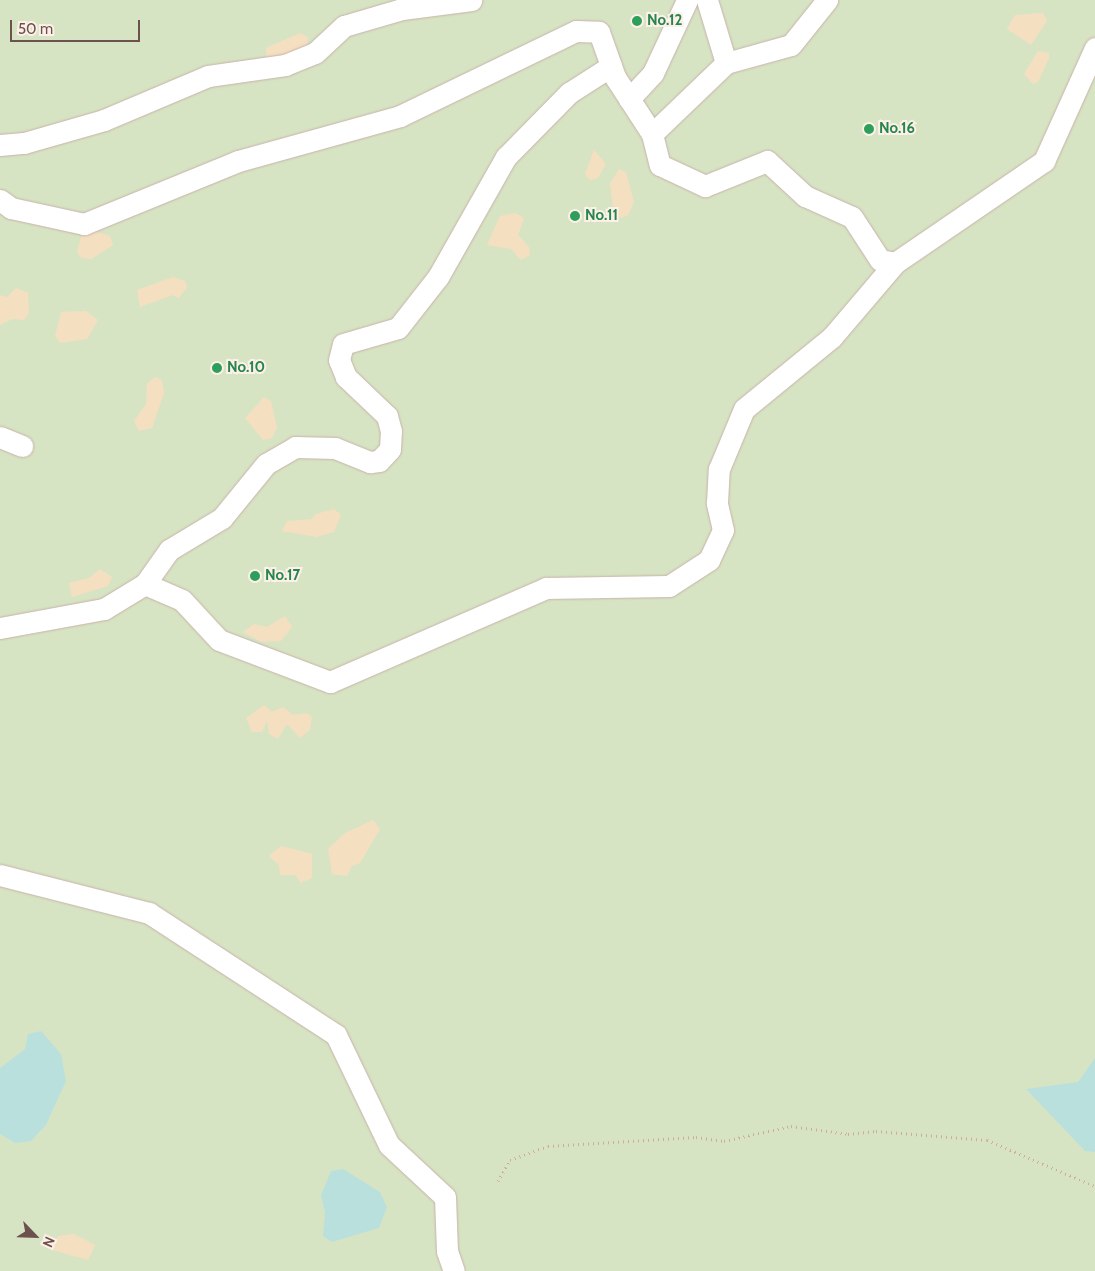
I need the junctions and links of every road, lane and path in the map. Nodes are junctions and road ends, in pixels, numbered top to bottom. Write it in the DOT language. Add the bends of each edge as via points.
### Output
graph roads {
  1 [pos="471,0"];
  2 [pos="687,0"];
  3 [pos="707,0"];
  4 [pos="827,0"];
  5 [pos="1095,48"];
  6 [pos="726,64"];
  7 [pos="611,66"];
  8 [pos="629,99"];
  9 [pos="652,134"];
  10 [pos="0,145"];
  11 [pos="0,200"];
  12 [pos="895,263"];
  13 [pos="0,437"];
  14 [pos="22,446"];
  15 [pos="145,584"];
  16 [pos="0,628"];
  17 [pos="0,875"];
  18 [pos="498,1180"];
  19 [pos="1095,1186"];
  20 [pos="454,1271"];
  1 -- 10 [label="lane" via="394,11 344,26 315,53 285,65 208,76 104,120 24,143"];
  2 -- 8 [label="lane" via="653,73"];
  3 -- 6 [label="lane"];
  4 -- 6 [label="lane" via="791,45"];
  5 -- 12 [label="lane" via="1044,160"];
  6 -- 9 [label="lane"];
  7 -- 8 [label="lane"];
  7 -- 11 [label="lane" via="599,32 576,31 400,116 238,161 84,224 11,208"];
  7 -- 15 [label="lane" via="569,94 506,156 438,277 398,328 344,344 339,360 346,377 387,416 390,449 379,461 370,462 335,448 295,447 266,464 222,518 170,550"];
  8 -- 9 [label="lane"];
  9 -- 12 [label="lane" via="660,165 705,186 767,160 805,196 852,216 880,260"];
  12 -- 15 [label="lane" via="832,337 744,409 719,469 717,503 723,530 710,560 669,586 546,588 330,682 219,640 182,600"];
  13 -- 14 [label="lane"];
  15 -- 16 [label="lane" via="104,609"];
  17 -- 20 [label="lane" via="149,913 336,1035 389,1145 445,1197 447,1251"];
  18 -- 19 [label="path" via="510,1160 548,1146 696,1137 724,1141 791,1126 848,1134 876,1132 987,1140"];
}
